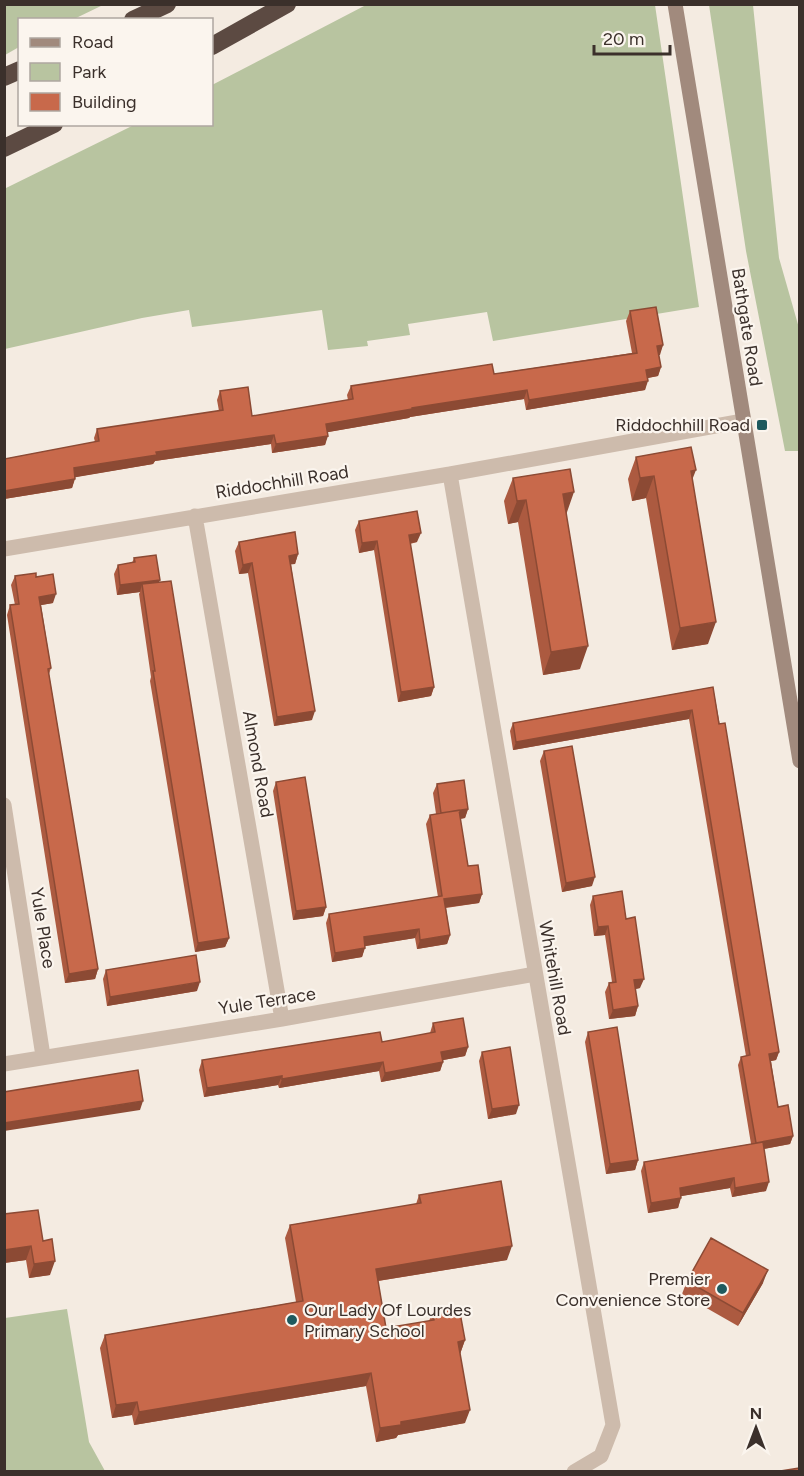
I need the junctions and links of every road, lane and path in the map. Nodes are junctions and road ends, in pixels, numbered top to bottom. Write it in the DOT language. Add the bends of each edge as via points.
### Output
graph roads {
  1 [pos="167,4"];
  2 [pos="287,4"];
  3 [pos="675,4"];
  4 [pos="137,18"];
  5 [pos="213,45"];
  6 [pos="18,71"];
  7 [pos="4,77"];
  8 [pos="50,126"];
  9 [pos="4,148"];
  10 [pos="743,422"];
  11 [pos="450,474"];
  12 [pos="195,516"];
  13 [pos="4,549"];
  14 [pos="800,761"];
  15 [pos="4,805"];
  16 [pos="535,974"];
  17 [pos="282,1019"];
  18 [pos="43,1056"];
  19 [pos="4,1064"];
  20 [pos="574,1472"];
  1 -- 4 [label="highway"];
  2 -- 5 [label="highway"];
  3 -- 10 [label="main road, Bathgate Road"];
  6 -- 7 [label="highway"];
  8 -- 9 [label="highway"];
  10 -- 11 [label="street, Riddochhill Road"];
  10 -- 14 [label="main road, Bathgate Road"];
  11 -- 12 [label="street, Riddochhill Road"];
  11 -- 16 [label="street, Whitehill Road"];
  12 -- 13 [label="street, Riddochhill Road"];
  12 -- 17 [label="street, Almond Road"];
  15 -- 18 [label="street, Yule Place"];
  16 -- 17 [label="street, Yule Terrace"];
  16 -- 20 [label="street, Whitehill Road" via="613,1425 601,1456"];
  17 -- 18 [label="street, Yule Terrace"];
  18 -- 19 [label="street, Yule Terrace"];
}
